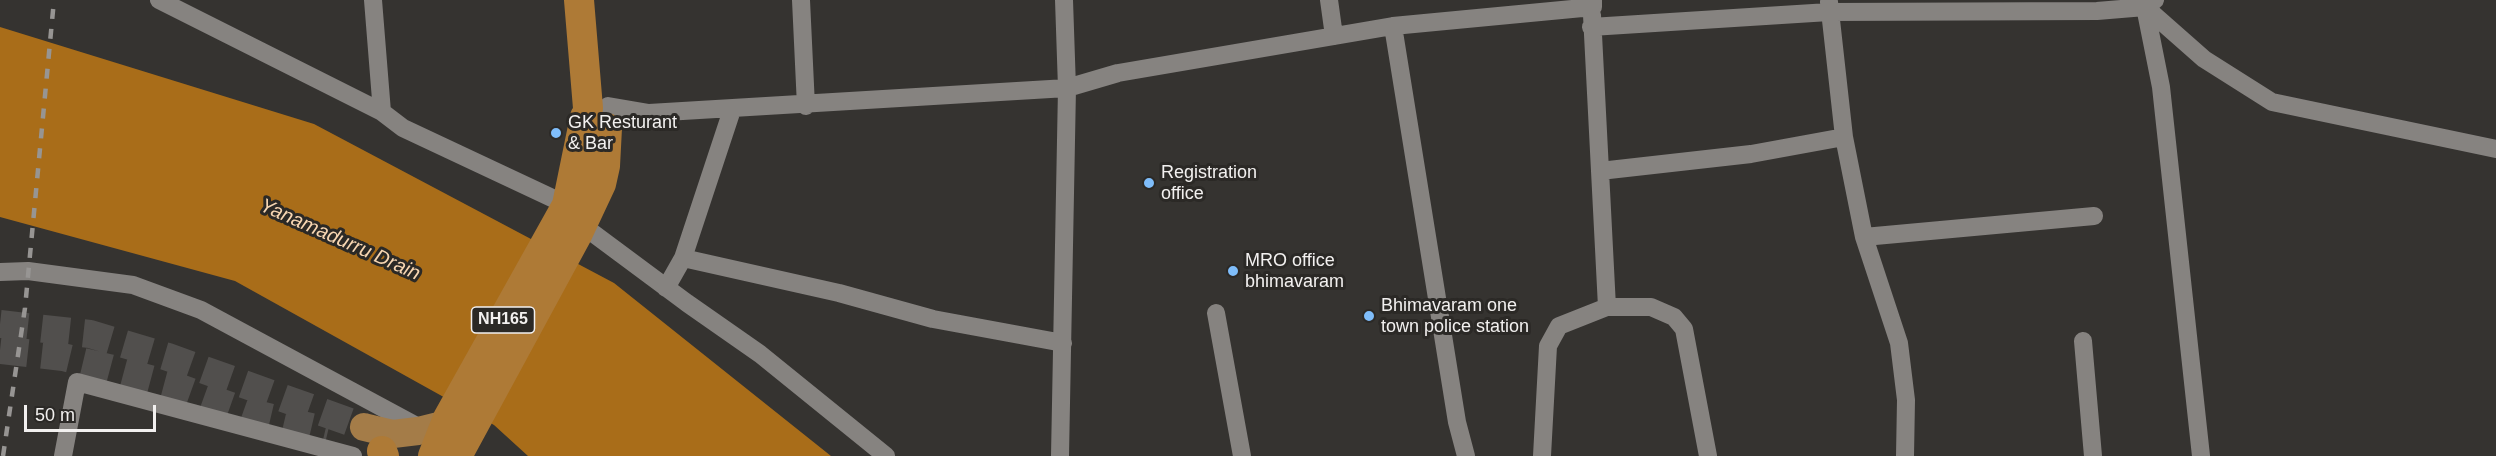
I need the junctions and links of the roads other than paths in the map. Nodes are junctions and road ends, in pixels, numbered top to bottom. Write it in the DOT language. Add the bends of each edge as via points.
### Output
graph roads {
  1 [pos="159,0"];
  2 [pos="373,0"];
  3 [pos="579,0"];
  4 [pos="593,0"];
  5 [pos="801,0"];
  6 [pos="1064,0"];
  7 [pos="1329,0"];
  8 [pos="2150,3"];
  9 [pos="1593,4"];
  10 [pos="1829,6"];
  11 [pos="1393,26"];
  12 [pos="1591,27"];
  13 [pos="1334,36"];
  14 [pos="591,64"];
  15 [pos="1067,88"];
  16 [pos="806,106"];
  17 [pos="732,110"];
  18 [pos="382,111"];
  19 [pos="598,124"];
  20 [pos="1844,137"];
  21 [pos="2496,150"];
  22 [pos="1600,171"];
  23 [pos="2094,216"];
  24 [pos="571,221"];
  25 [pos="1864,237"];
  26 [pos="683,258"];
  27 [pos="0,272"];
  28 [pos="666,288"];
  29 [pos="1608,307"];
  30 [pos="1216,313"];
  31 [pos="2083,341"];
  32 [pos="1063,343"];
  33 [pos="440,435"];
  34 [pos="357,440"];
  35 [pos="385,450"];
  36 [pos="63,456"];
  37 [pos="457,456"];
  38 [pos="886,456"];
  39 [pos="1060,456"];
  40 [pos="1242,456"];
  41 [pos="1466,456"];
  42 [pos="1542,456"];
  43 [pos="1708,456"];
  44 [pos="1905,456"];
  45 [pos="2093,456"];
  46 [pos="2201,456"];
  1 -- 18 [label="street"];
  2 -- 18 [label="street"];
  3 -- 14 [label="highway, NH165"];
  4 -- 14 [label="highway, NH165"];
  5 -- 16 [label="street"];
  6 -- 15 [label="street"];
  7 -- 13 [label="street"];
  8 -- 10 [label="street" via="2097,11"];
  8 -- 21 [label="street" via="2204,59 2272,102"];
  8 -- 46 [label="street"];
  9 -- 11 [label="street"];
  9 -- 12 [label="street"];
  10 -- 12 [label="street"];
  10 -- 20 [label="street"];
  11 -- 13 [label="street"];
  11 -- 41 [label="street" via="1457,422"];
  12 -- 22 [label="street"];
  13 -- 15 [label="street" via="1118,73"];
  14 -- 19 [label="highway, NH165"];
  15 -- 16 [label="street"];
  15 -- 32 [label="street"];
  16 -- 17 [label="street"];
  17 -- 19 [label="street" via="649,113"];
  17 -- 26 [label="street"];
  18 -- 24 [label="street" via="403,128"];
  19 -- 24 [label="highway, NH165" via="601,184"];
  20 -- 22 [label="street" via="1751,154"];
  20 -- 25 [label="street"];
  22 -- 29 [label="street"];
  23 -- 25 [label="street"];
  24 -- 28 [label="street"];
  24 -- 33 [label="highway, NH165"];
  25 -- 44 [label="street" via="1899,343 1906,400"];
  26 -- 28 [label="street"];
  26 -- 32 [label="street" via="933,319"];
  27 -- 33 [label="street" via="28,271 121,283 201,310"];
  28 -- 38 [label="street" via="760,354"];
  29 -- 42 [label="street" via="1559,326 1548,346"];
  29 -- 43 [label="street" via="1651,308 1674,317 1684,329"];
  30 -- 40 [label="street"];
  31 -- 45 [label="street"];
  32 -- 39 [label="street"];
  33 -- 35 [label="main road"];
  33 -- 37 [label="highway, NH165"];
  34 -- 35 [label="main road"];
  34 -- 36 [label="street" via="77,382"];
}
